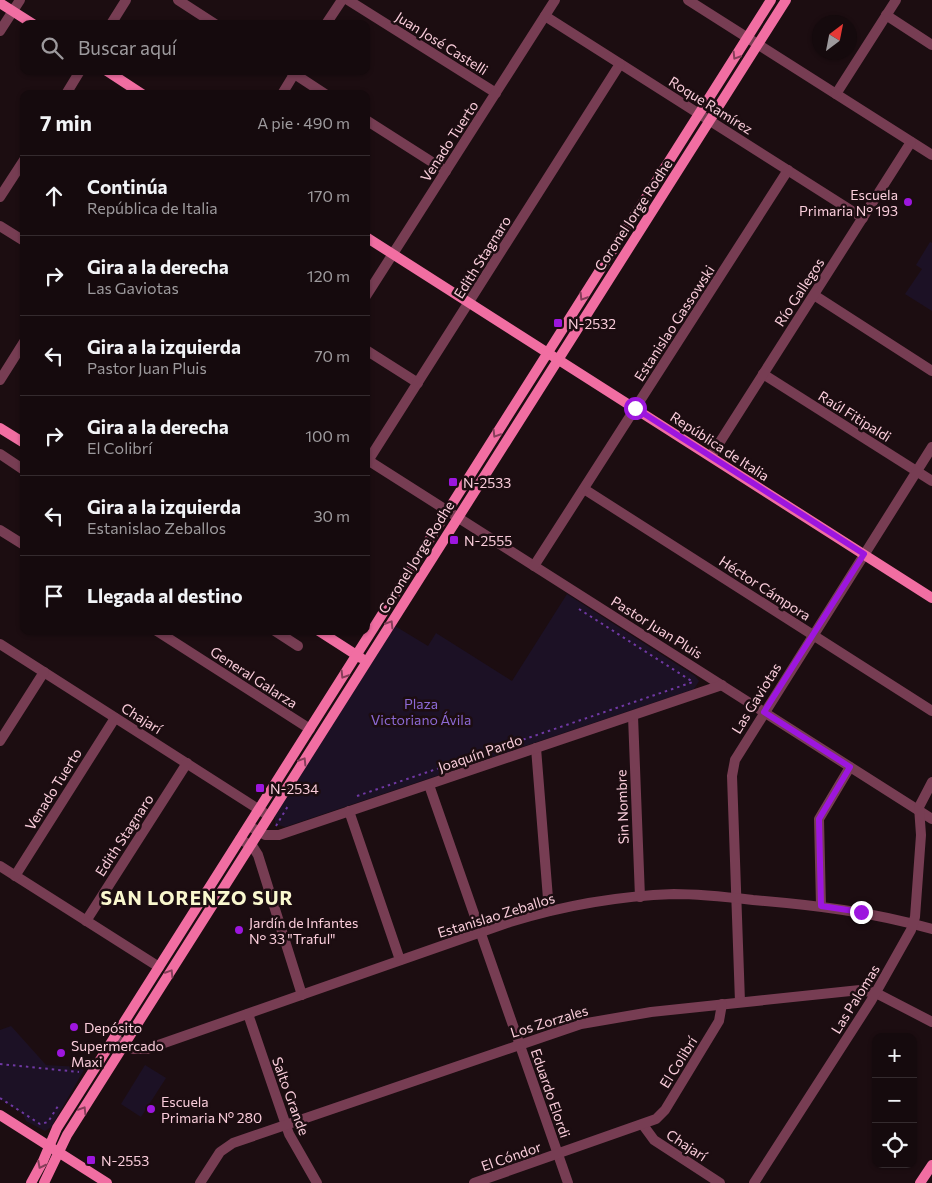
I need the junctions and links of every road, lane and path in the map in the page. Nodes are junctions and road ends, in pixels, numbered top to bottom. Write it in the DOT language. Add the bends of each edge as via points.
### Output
graph roads {
  1 [pos="20,0"];
  2 [pos="126,0"];
  3 [pos="178,0"];
  4 [pos="342,0"];
  5 [pos="348,0"];
  6 [pos="555,0"];
  7 [pos="688,0"];
  8 [pos="771,0"];
  9 [pos="786,0"];
  10 [pos="896,0"];
  11 [pos="0,3"];
  12 [pos="13,11"];
  13 [pos="886,15"];
  14 [pos="545,16"];
  15 [pos="27,20"];
  16 [pos="114,20"];
  17 [pos="209,20"];
  18 [pos="329,20"];
  19 [pos="0,31"];
  20 [pos="747,38"];
  21 [pos="758,44"];
  22 [pos="932,44"];
  23 [pos="620,64"];
  24 [pos="78,75"];
  25 [pos="113,75"];
  26 [pos="292,75"];
  27 [pos="298,75"];
  28 [pos="68,90"];
  29 [pos="136,90"];
  30 [pos="284,90"];
  31 [pos="319,90"];
  32 [pos="496,94"];
  33 [pos="836,94"];
  34 [pos="699,114"];
  35 [pos="710,121"];
  36 [pos="370,123"];
  37 [pos="911,142"];
  38 [pos="932,155"];
  39 [pos="20,166"];
  40 [pos="788,170"];
  41 [pos="446,171"];
  42 [pos="0,197"];
  43 [pos="863,218"];
  44 [pos="0,226"];
  45 [pos="20,238"];
  46 [pos="370,240"];
  47 [pos="393,254"];
  48 [pos="370,290"];
  49 [pos="814,295"];
  50 [pos="469,302"];
  51 [pos="20,348"];
  52 [pos="548,352"];
  53 [pos="370,353"];
  54 [pos="558,358"];
  55 [pos="932,371"];
  56 [pos="763,374"];
  57 [pos="0,380"];
  58 [pos="418,383"];
  59 [pos="635,408"];
  60 [pos="0,428"];
  61 [pos="20,440"];
  62 [pos="932,447"];
  63 [pos="0,454"];
  64 [pos="370,456"];
  65 [pos="711,456"];
  66 [pos="370,463"];
  67 [pos="20,467"];
  68 [pos="917,472"];
  69 [pos="932,481"];
  70 [pos="584,489"];
  71 [pos="448,510"];
  72 [pos="458,517"];
  73 [pos="0,530"];
  74 [pos="20,543"];
  75 [pos="864,554"];
  76 [pos="534,566"];
  77 [pos="932,598"];
  78 [pos="579,609"];
  79 [pos="370,634"];
  80 [pos="164,635"];
  81 [pos="281,635"];
  82 [pos="325,635"];
  83 [pos="370,635"];
  84 [pos="812,635"];
  85 [pos="0,644"];
  86 [pos="298,646"];
  87 [pos="357,655"];
  88 [pos="366,661"];
  89 [pos="44,672"];
  90 [pos="722,685"];
  91 [pos="932,711"];
  92 [pos="764,712"];
  93 [pos="633,716"];
  94 [pos="115,718"];
  95 [pos="310,729"];
  96 [pos="0,741"];
  97 [pos="536,748"];
  98 [pos="186,763"];
  99 [pos="850,767"];
  100 [pos="932,782"];
  101 [pos="429,785"];
  102 [pos="357,796"];
  103 [pos="259,809"];
  104 [pos="919,811"];
  105 [pos="349,812"];
  106 [pos="269,816"];
  107 [pos="932,819"];
  108 [pos="248,826"];
  109 [pos="258,832"];
  110 [pos="240,839"];
  111 [pos="250,845"];
  112 [pos="0,866"];
  113 [pos="15,876"];
  114 [pos="640,897"];
  115 [pos="736,898"];
  116 [pos="821,906"];
  117 [pos="549,911"];
  118 [pos="86,921"];
  119 [pos="914,924"];
  120 [pos="932,929"];
  121 [pos="480,932"];
  122 [pos="400,960"];
  123 [pos="159,968"];
  124 [pos="876,993"];
  125 [pos="302,994"];
  126 [pos="740,1002"];
  127 [pos="722,1004"];
  128 [pos="248,1014"];
  129 [pos="932,1022"];
  130 [pos="114,1038"];
  131 [pos="125,1044"];
  132 [pos="520,1044"];
  133 [pos="0,1064"];
  134 [pos="74,1080"];
  135 [pos="0,1098"];
  136 [pos="58,1105"];
  137 [pos="0,1115"];
  138 [pos="40,1124"];
  139 [pos="285,1125"];
  140 [pos="643,1125"];
  141 [pos="38,1129"];
  142 [pos="49,1146"];
  143 [pos="59,1152"];
  144 [pos="558,1154"];
  145 [pos="932,1165"];
  146 [pos="31,1183"];
  147 [pos="44,1183"];
  148 [pos="107,1183"];
  149 [pos="200,1183"];
  150 [pos="318,1183"];
  151 [pos="474,1183"];
  152 [pos="568,1183"];
  153 [pos="720,1183"];
  154 [pos="754,1183"];
  155 [pos="920,1183"];
  1 -- 12 [label="street"];
  2 -- 16 [label="street"];
  3 -- 17 [label="street"];
  4 -- 18 [label="street"];
  5 -- 32 [label="street, Juan José Castelli"];
  6 -- 14 [label="street, Venado Tuerto"];
  7 -- 20 [label="street"];
  8 -- 20 [label="main road, Coronel Jorge Rodhe"];
  9 -- 21 [label="main road, Coronel Jorge Rodhe"];
  10 -- 13 [label="street"];
  11 -- 12 [label="main road"];
  12 -- 15 [label="main road"];
  12 -- 19 [label="street"];
  13 -- 22 [label="street"];
  13 -- 33 [label="street"];
  14 -- 23 [label="street, Roque Ramírez"];
  14 -- 32 [label="street, Venado Tuerto"];
  20 -- 21 [label="street"];
  20 -- 34 [label="main road, Coronel Jorge Rodhe, one-way"];
  21 -- 33 [label="street"];
  21 -- 35 [label="main road, Coronel Jorge Rodhe"];
  23 -- 34 [label="street, Roque Ramírez"];
  23 -- 50 [label="street, Edith Stagnaro"];
  24 -- 28 [label="street"];
  25 -- 29 [label="main road"];
  26 -- 30 [label="street"];
  27 -- 31 [label="street"];
  32 -- 41 [label="street, Venado Tuerto"];
  33 -- 37 [label="street"];
  34 -- 35 [label="street, Roque Ramírez"];
  34 -- 52 [label="main road, Coronel Jorge Rodhe, one-way"];
  35 -- 40 [label="street, Roque Ramírez"];
  35 -- 54 [label="main road, Coronel Jorge Rodhe"];
  36 -- 41 [label="street"];
  37 -- 38 [label="street"];
  37 -- 43 [label="street, Río Gallegos"];
  39 -- 42 [label="street"];
  40 -- 43 [label="street, Roque Ramírez"];
  40 -- 59 [label="street, Estanislao Gassowski"];
  41 -- 47 [label="street, Venado Tuerto"];
  43 -- 49 [label="street, Río Gallegos"];
  44 -- 45 [label="street"];
  46 -- 47 [label="main road, República de Italia"];
  47 -- 48 [label="street, Venado Tuerto"];
  47 -- 50 [label="main road, República de Italia"];
  49 -- 55 [label="street"];
  49 -- 56 [label="street, Río Gallegos"];
  50 -- 52 [label="main road, República de Italia"];
  50 -- 58 [label="street, Edith Stagnaro"];
  51 -- 57 [label="street"];
  52 -- 54 [label="main road, República de Italia"];
  52 -- 71 [label="main road, Coronel Jorge Rodhe, one-way"];
  53 -- 58 [label="street"];
  54 -- 59 [label="main road, República de Italia"];
  54 -- 72 [label="main road, Coronel Jorge Rodhe"];
  56 -- 65 [label="street, Río Gallegos"];
  56 -- 68 [label="street, Raúl Fitipaldi"];
  58 -- 64 [label="street, Edith Stagnaro"];
  59 -- 65 [label="main road, República de Italia"];
  59 -- 70 [label="street, Estanislao Gassowski"];
  60 -- 61 [label="main road"];
  62 -- 68 [label="street, Las Gaviotas"];
  63 -- 67 [label="street"];
  65 -- 75 [label="main road, República de Italia"];
  66 -- 71 [label="street, Pastor Juan Pluis"];
  68 -- 69 [label="street, Raúl Fitipaldi"];
  68 -- 75 [label="street, Las Gaviotas"];
  70 -- 76 [label="street, Estanislao Gassowski"];
  70 -- 84 [label="street, Héctor Cámpora"];
  71 -- 72 [label="street, Pastor Juan Pluis"];
  71 -- 79 [label="main road, Coronel Jorge Rodhe"];
  72 -- 76 [label="street, Pastor Juan Pluis"];
  88 -- 72 [label="main road, Coronel Jorge Rodhe, one-way"];
  73 -- 74 [label="street"];
  75 -- 77 [label="main road, República de Italia"];
  75 -- 84 [label="street, Las Gaviotas"];
  76 -- 90 [label="street, Pastor Juan Pluis"];
  78 -- 102 [label="path" via="693,682"];
  80 -- 95 [label="street, General Galarza"];
  81 -- 86 [label="street"];
  82 -- 87 [label="main road"];
  83 -- 87 [label="main road, Coronel Jorge Rodhe"];
  84 -- 91 [label="street, Héctor Cámpora"];
  84 -- 92 [label="street, Las Gaviotas"];
  85 -- 89 [label="street, Chajarí"];
  87 -- 88 [label="main road"];
  87 -- 95 [label="main road, Coronel Jorge Rodhe, one-way"];
  106 -- 88 [label="main road, Coronel Jorge Rodhe, one-way"];
  89 -- 94 [label="street, Chajarí"];
  89 -- 96 [label="street"];
  90 -- 92 [label="street, Pastor Juan Pluis"];
  90 -- 93 [label="street, Joaquín Pardo"];
  92 -- 99 [label="street, Pastor Juan Pluis"];
  92 -- 115 [label="street, Las Gaviotas" via="738,752 733,768"];
  93 -- 97 [label="street, Joaquín Pardo"];
  93 -- 114 [label="street, Sin Nombre"];
  94 -- 98 [label="street, Chajarí"];
  94 -- 113 [label="street, Venado Tuerto"];
  95 -- 103 [label="main road, Coronel Jorge Rodhe"];
  97 -- 101 [label="street, Joaquín Pardo"];
  97 -- 117 [label="street"];
  98 -- 103 [label="street, Chajarí"];
  98 -- 118 [label="street, Edith Stagnaro"];
  99 -- 104 [label="street, Pastor Juan Pluis"];
  99 -- 116 [label="street" via="819,819"];
  100 -- 104 [label="street" via="921,799"];
  101 -- 105 [label="street, Joaquín Pardo"];
  101 -- 121 [label="street, Eduardo Elordi"];
  103 -- 106 [label="street, Chajarí"];
  103 -- 108 [label="main road, Coronel Jorge Rodhe"];
  104 -- 107 [label="street, Pastor Juan Pluis"];
  104 -- 119 [label="street, Las Palomas" via="921,835"];
  105 -- 109 [label="street, Joaquín Pardo" via="276,836"];
  105 -- 122 [label="street"];
  106 -- 109 [label="main road, Coronel Jorge Rodhe"];
  108 -- 109 [label="street, Joaquín Pardo"];
  108 -- 110 [label="main road, Coronel Jorge Rodhe"];
  109 -- 111 [label="main road, Coronel Jorge Rodhe"];
  110 -- 111 [label="street"];
  110 -- 123 [label="main road, Coronel Jorge Rodhe"];
  111 -- 125 [label="street" via="258,855"];
  131 -- 111 [label="main road, Coronel Jorge Rodhe, one-way"];
  112 -- 113 [label="street"];
  113 -- 118 [label="street"];
  114 -- 115 [label="street, Estanislao Zeballos" via="674,894"];
  114 -- 117 [label="street, Estanislao Zeballos"];
  115 -- 116 [label="street, Estanislao Zeballos"];
  115 -- 126 [label="street, Las Gaviotas"];
  116 -- 119 [label="street, Estanislao Zeballos"];
  117 -- 121 [label="street, Estanislao Zeballos"];
  118 -- 123 [label="street"];
  119 -- 120 [label="street, Estanislao Zeballos"];
  119 -- 124 [label="street, Las Palomas"];
  121 -- 122 [label="street, Estanislao Zeballos"];
  121 -- 132 [label="street, Eduardo Elordi"];
  122 -- 125 [label="street, Estanislao Zeballos"];
  123 -- 130 [label="main road, Coronel Jorge Rodhe"];
  124 -- 126 [label="street, Los Zorzales" via="853,990"];
  124 -- 129 [label="street, Los Zorzales"];
  124 -- 154 [label="street, Las Palomas"];
  125 -- 128 [label="street, Estanislao Zeballos"];
  126 -- 127 [label="street, Los Zorzales"];
  127 -- 132 [label="street, Los Zorzales" via="611,1018"];
  127 -- 140 [label="street, El Colibrí" via="719,1022 664,1110 656,1119"];
  128 -- 131 [label="street, Estanislao Zeballos" via="147,1049 134,1049"];
  128 -- 139 [label="street, Salto Grande"];
  130 -- 131 [label="street, Estanislao Zeballos"];
  130 -- 142 [label="main road, Coronel Jorge Rodhe"];
  143 -- 131 [label="main road, Coronel Jorge Rodhe, one-way"];
  132 -- 139 [label="street, Los Zorzales"];
  132 -- 144 [label="street, Eduardo Elordi"];
  133 -- 134 [label="path" via="79,1072"];
  135 -- 138 [label="path"];
  136 -- 138 [label="path" via="48,1122"];
  137 -- 142 [label="main road"];
  138 -- 141 [label="path"];
  139 -- 149 [label="street, Los Zorzales" via="224,1148"];
  139 -- 150 [label="street, Salto Grande"];
  140 -- 144 [label="street, El Cóndor"];
  140 -- 153 [label="street, Chajarí" via="654,1140"];
  142 -- 143 [label="main road"];
  142 -- 146 [label="main road, Coronel Jorge Rodhe, one-way"];
  143 -- 147 [label="main road, Coronel Jorge Rodhe"];
  143 -- 148 [label="main road"];
  144 -- 151 [label="street, El Cóndor"];
  144 -- 152 [label="street, Eduardo Elordi"];
  145 -- 155 [label="main road"];
}
